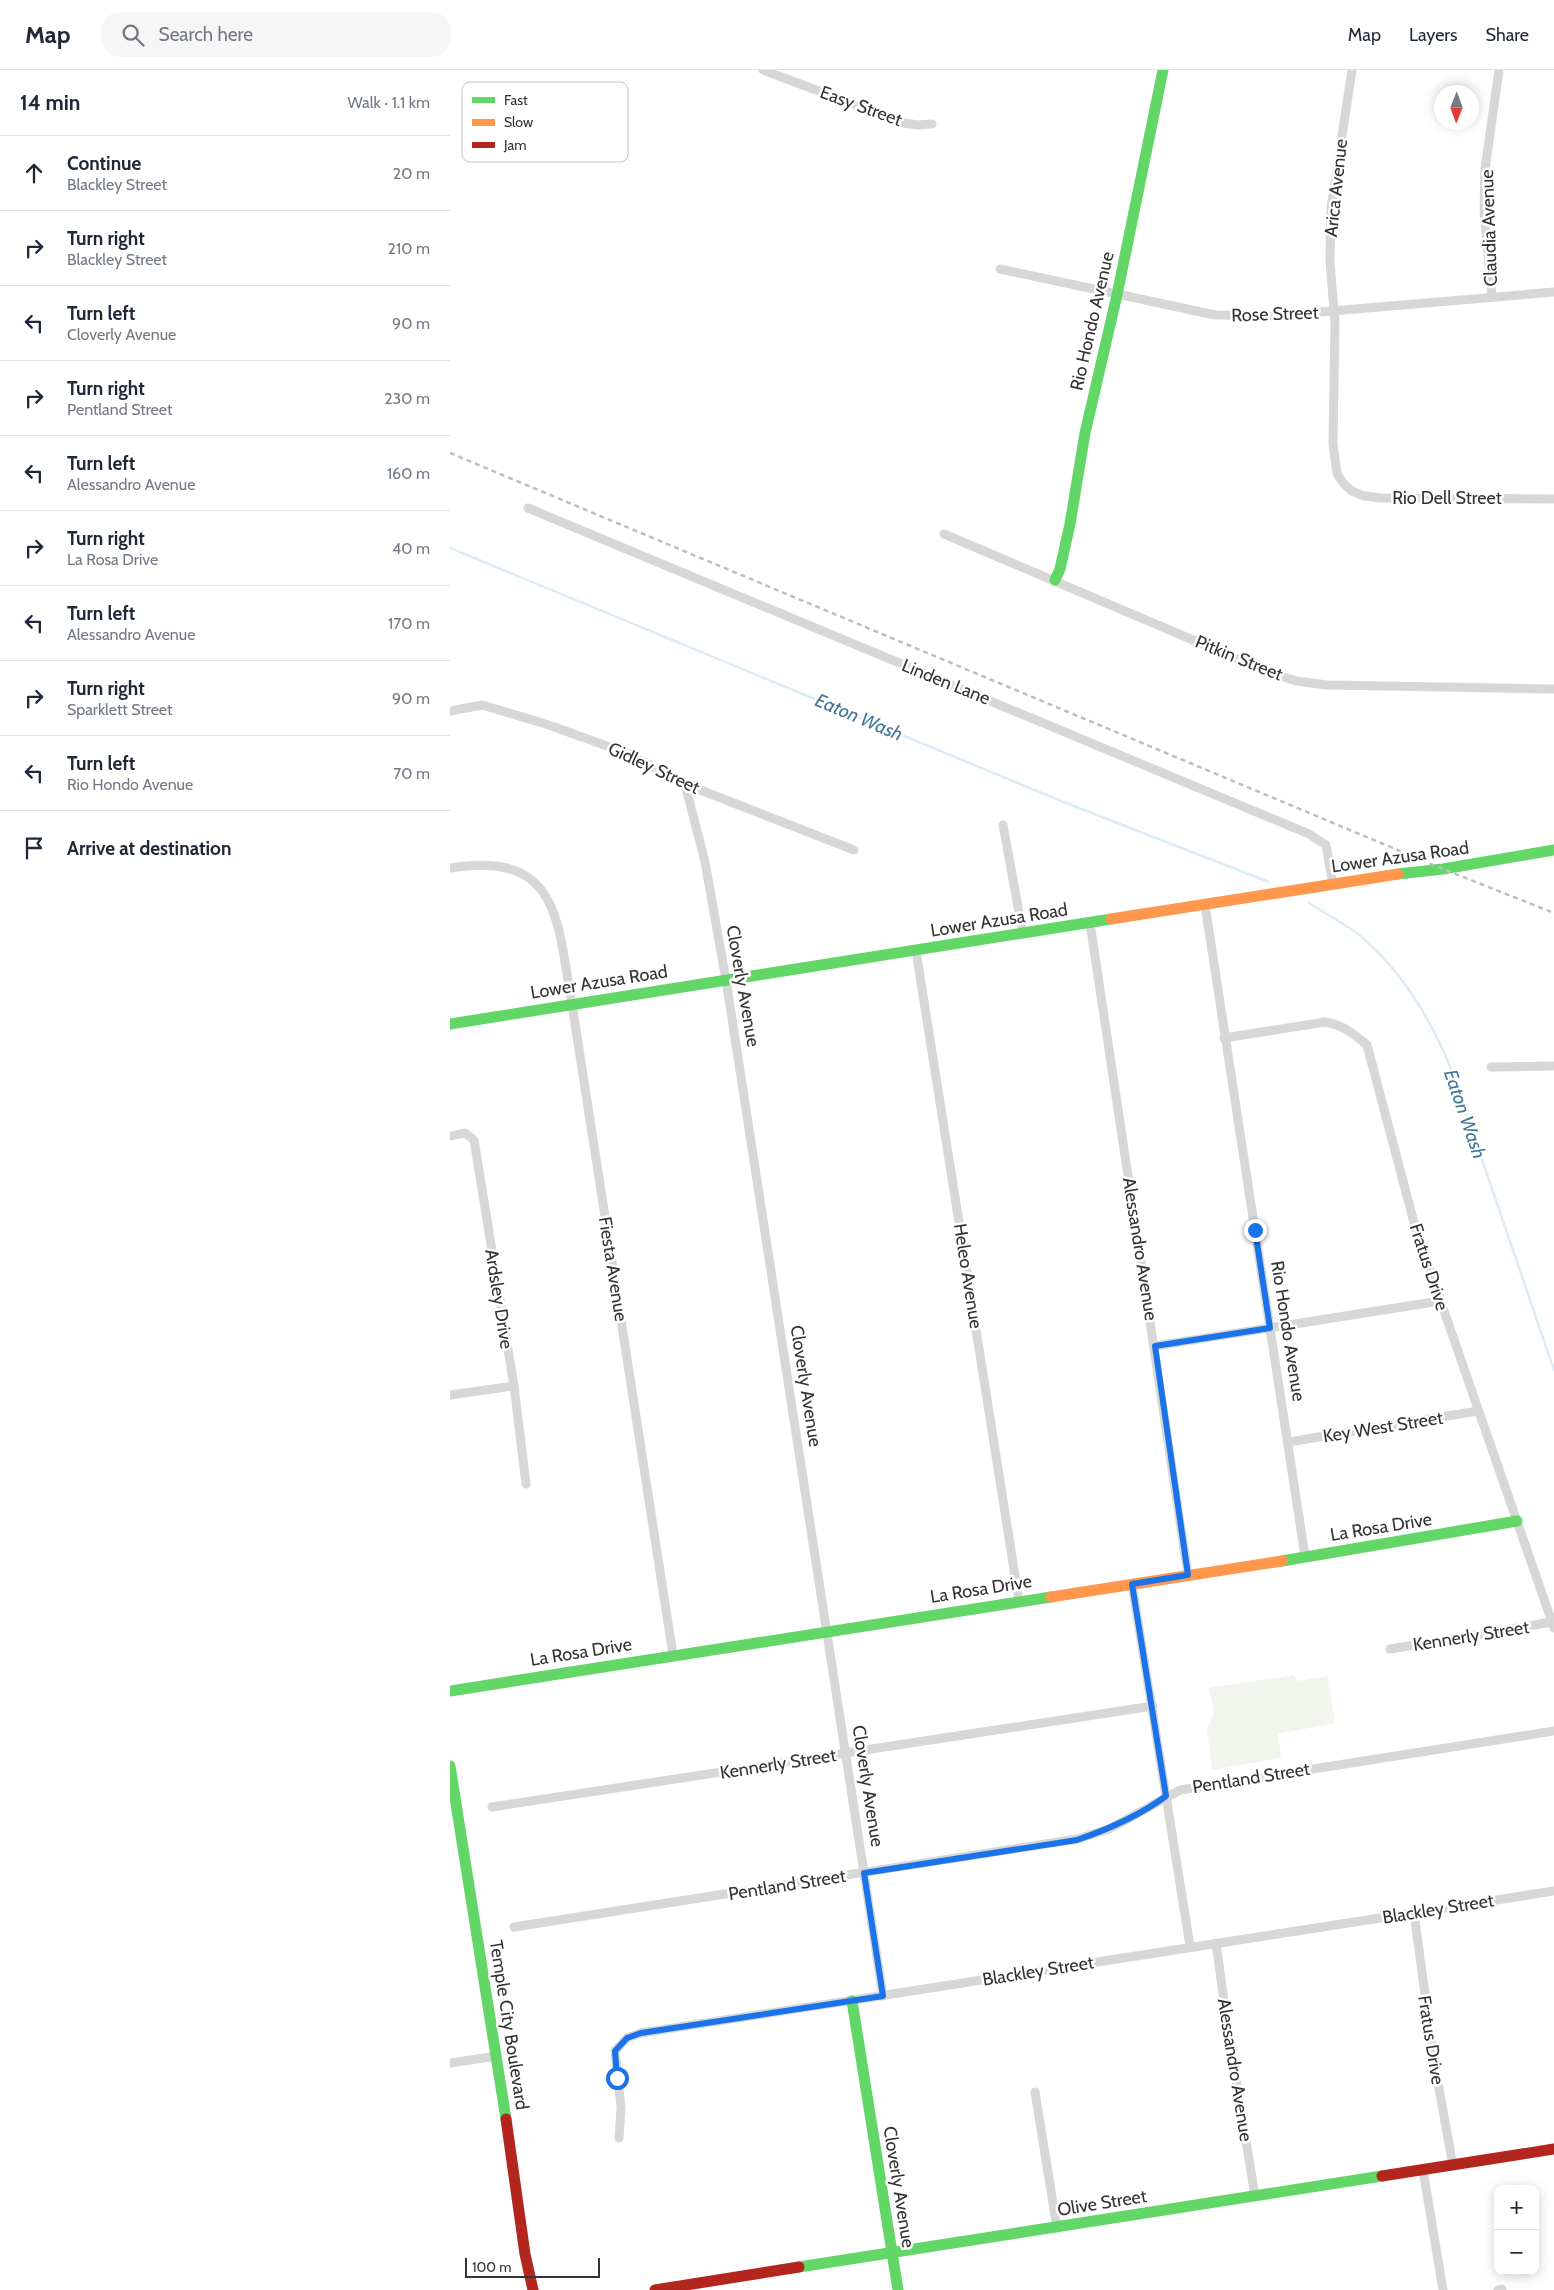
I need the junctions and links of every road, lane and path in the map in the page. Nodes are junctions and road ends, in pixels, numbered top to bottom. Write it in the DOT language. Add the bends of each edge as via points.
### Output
graph roads {
  1 [pos="763,70"];
  2 [pos="1163,70"];
  3 [pos="1352,70"];
  4 [pos="1500,70"];
  5 [pos="932,124"];
  6 [pos="1000,269"];
  7 [pos="1554,292"];
  8 [pos="1117,294"];
  9 [pos="1492,297"];
  10 [pos="1334,311"];
  11 [pos="1344,484"];
  12 [pos="1554,499"];
  13 [pos="528,508"];
  14 [pos="944,534"];
  15 [pos="1055,580"];
  16 [pos="1554,689"];
  17 [pos="450,711"];
  18 [pos="685,784"];
  19 [pos="1003,825"];
  20 [pos="854,850"];
  21 [pos="1554,850"];
  22 [pos="450,868"];
  23 [pos="1333,885"];
  24 [pos="1204,905"];
  25 [pos="1090,923"];
  26 [pos="1023,934"];
  27 [pos="916,951"];
  28 [pos="726,980"];
  29 [pos="572,1004"];
  30 [pos="450,1024"];
  31 [pos="1224,1038"];
  32 [pos="1554,1066"];
  33 [pos="1491,1067"];
  34 [pos="450,1136"];
  35 [pos="1440,1301"];
  36 [pos="1270,1328"];
  37 [pos="1155,1346"];
  38 [pos="514,1386"];
  39 [pos="450,1395"];
  40 [pos="1478,1411"];
  41 [pos="1288,1442"];
  42 [pos="526,1484"];
  43 [pos="1518,1521"];
  44 [pos="1305,1556"];
  45 [pos="1188,1575"];
  46 [pos="1132,1584"];
  47 [pos="1020,1601"];
  48 [pos="1553,1625"];
  49 [pos="826,1632"];
  50 [pos="1390,1649"];
  51 [pos="673,1655"];
  52 [pos="450,1691"];
  53 [pos="1152,1706"];
  54 [pos="1554,1731"];
  55 [pos="845,1754"];
  56 [pos="450,1766"];
  57 [pos="1166,1796"];
  58 [pos="492,1807"];
  59 [pos="864,1873"];
  60 [pos="1554,1891"];
  61 [pos="1414,1913"];
  62 [pos="514,1927"];
  63 [pos="1216,1943"];
  64 [pos="1190,1946"];
  65 [pos="883,1996"];
  66 [pos="852,2001"];
  67 [pos="497,2056"];
  68 [pos="450,2063"];
  69 [pos="1035,2092"];
  70 [pos="618,2138"];
  71 [pos="1554,2149"];
  72 [pos="1453,2166"];
  73 [pos="1423,2170"];
  74 [pos="1255,2196"];
  75 [pos="1057,2228"];
  76 [pos="892,2253"];
  77 [pos="533,2290"];
  78 [pos="656,2290"];
  79 [pos="898,2290"];
  80 [pos="1443,2290"];
  1 -- 5 [label="street, Easy Street" via="904,123"];
  2 -- 8 [label="street, Rio Hondo Avenue"];
  3 -- 10 [label="street, Arica Avenue" via="1330,208"];
  4 -- 9 [label="street, Claudia Avenue" via="1485,169 1484,212"];
  6 -- 8 [label="street, Rose Street"];
  7 -- 9 [label="street, Rose Street"];
  8 -- 10 [label="street, Rose Street" via="1228,316"];
  8 -- 15 [label="street, Rio Hondo Avenue" via="1093,395 1060,570"];
  9 -- 10 [label="street, Rose Street"];
  10 -- 11 [label="street, Arica Avenue" via="1333,444 1337,474"];
  11 -- 12 [label="street, Rio Dell Street" via="1364,496 1382,498"];
  13 -- 23 [label="street, Linden Lane" via="1309,834 1326,845"];
  14 -- 15 [label="street, Pitkin Street"];
  15 -- 16 [label="street, Pitkin Street" via="1262,669 1308,684"];
  17 -- 18 [label="street, Gidley Street" via="482,705 546,724 629,754"];
  18 -- 20 [label="street, Gidley Street"];
  18 -- 28 [label="street, Cloverly Avenue" via="705,862"];
  19 -- 26 [label="street"];
  21 -- 23 [label="street, Lower Azusa Road"];
  22 -- 29 [label="street, Fiesta Avenue" via="476,864 504,867 540,887 548,897 556,918"];
  23 -- 24 [label="street, Lower Azusa Road"];
  24 -- 25 [label="street, Lower Azusa Road"];
  24 -- 31 [label="street, Rio Hondo Avenue"];
  25 -- 26 [label="street, Lower Azusa Road"];
  25 -- 37 [label="street, Alessandro Avenue"];
  26 -- 27 [label="street, Lower Azusa Road"];
  27 -- 28 [label="street, Lower Azusa Road"];
  27 -- 47 [label="street, Heleo Avenue"];
  28 -- 29 [label="street, Lower Azusa Road"];
  28 -- 49 [label="street, Cloverly Avenue"];
  29 -- 30 [label="street, Lower Azusa Road"];
  29 -- 51 [label="street, Fiesta Avenue"];
  31 -- 35 [label="street, Fratus Drive" via="1325,1022 1349,1030 1367,1045 1406,1196"];
  31 -- 36 [label="street, Rio Hondo Avenue"];
  32 -- 33 [label="street"];
  34 -- 38 [label="street, Ardsley Drive" via="465,1133 474,1140"];
  35 -- 36 [label="street"];
  35 -- 40 [label="street, Fratus Drive"];
  36 -- 37 [label="street"];
  36 -- 41 [label="street, Rio Hondo Avenue"];
  37 -- 45 [label="street, Alessandro Avenue"];
  38 -- 39 [label="street"];
  38 -- 42 [label="street, Ardsley Drive"];
  40 -- 41 [label="street, Key West Street"];
  40 -- 43 [label="street, Fratus Drive"];
  41 -- 44 [label="street, Rio Hondo Avenue"];
  43 -- 44 [label="street, La Rosa Drive"];
  43 -- 48 [label="street, Fratus Drive"];
  44 -- 45 [label="street, La Rosa Drive"];
  45 -- 46 [label="street, La Rosa Drive"];
  46 -- 47 [label="street, La Rosa Drive"];
  46 -- 53 [label="street"];
  47 -- 49 [label="street, La Rosa Drive"];
  48 -- 50 [label="street, Kennerly Street"];
  49 -- 51 [label="street, La Rosa Drive"];
  49 -- 55 [label="street, Cloverly Avenue"];
  51 -- 52 [label="street, La Rosa Drive"];
  53 -- 55 [label="street, Kennerly Street"];
  53 -- 57 [label="street"];
  54 -- 57 [label="street, Pentland Street" via="1250,1778 1180,1790"];
  55 -- 58 [label="street, Kennerly Street"];
  55 -- 59 [label="street, Cloverly Avenue"];
  56 -- 67 [label="street, Temple City Boulevard"];
  57 -- 59 [label="street, Pentland Street" via="1109,1829 1077,1840"];
  57 -- 64 [label="street"];
  59 -- 62 [label="street, Pentland Street"];
  59 -- 65 [label="street, Cloverly Avenue"];
  60 -- 61 [label="street, Blackley Street"];
  61 -- 63 [label="street, Blackley Street"];
  61 -- 72 [label="street, Fratus Drive" via="1434,2061"];
  63 -- 64 [label="street, Blackley Street"];
  63 -- 74 [label="street, Alessandro Avenue"];
  64 -- 65 [label="street, Blackley Street"];
  65 -- 66 [label="street, Blackley Street"];
  66 -- 70 [label="street, Blackley Street" via="641,2033 627,2038 615,2051 621,2108"];
  66 -- 76 [label="street, Cloverly Avenue"];
  67 -- 68 [label="street"];
  67 -- 77 [label="street, Temple City Boulevard"];
  69 -- 75 [label="street"];
  71 -- 72 [label="street, Olive Street"];
  72 -- 73 [label="street, Olive Street"];
  73 -- 74 [label="street, Olive Street"];
  73 -- 80 [label="street"];
  74 -- 75 [label="street, Olive Street"];
  75 -- 76 [label="street, Olive Street"];
  76 -- 78 [label="street, Olive Street"];
  76 -- 79 [label="street, Cloverly Avenue"];
}
